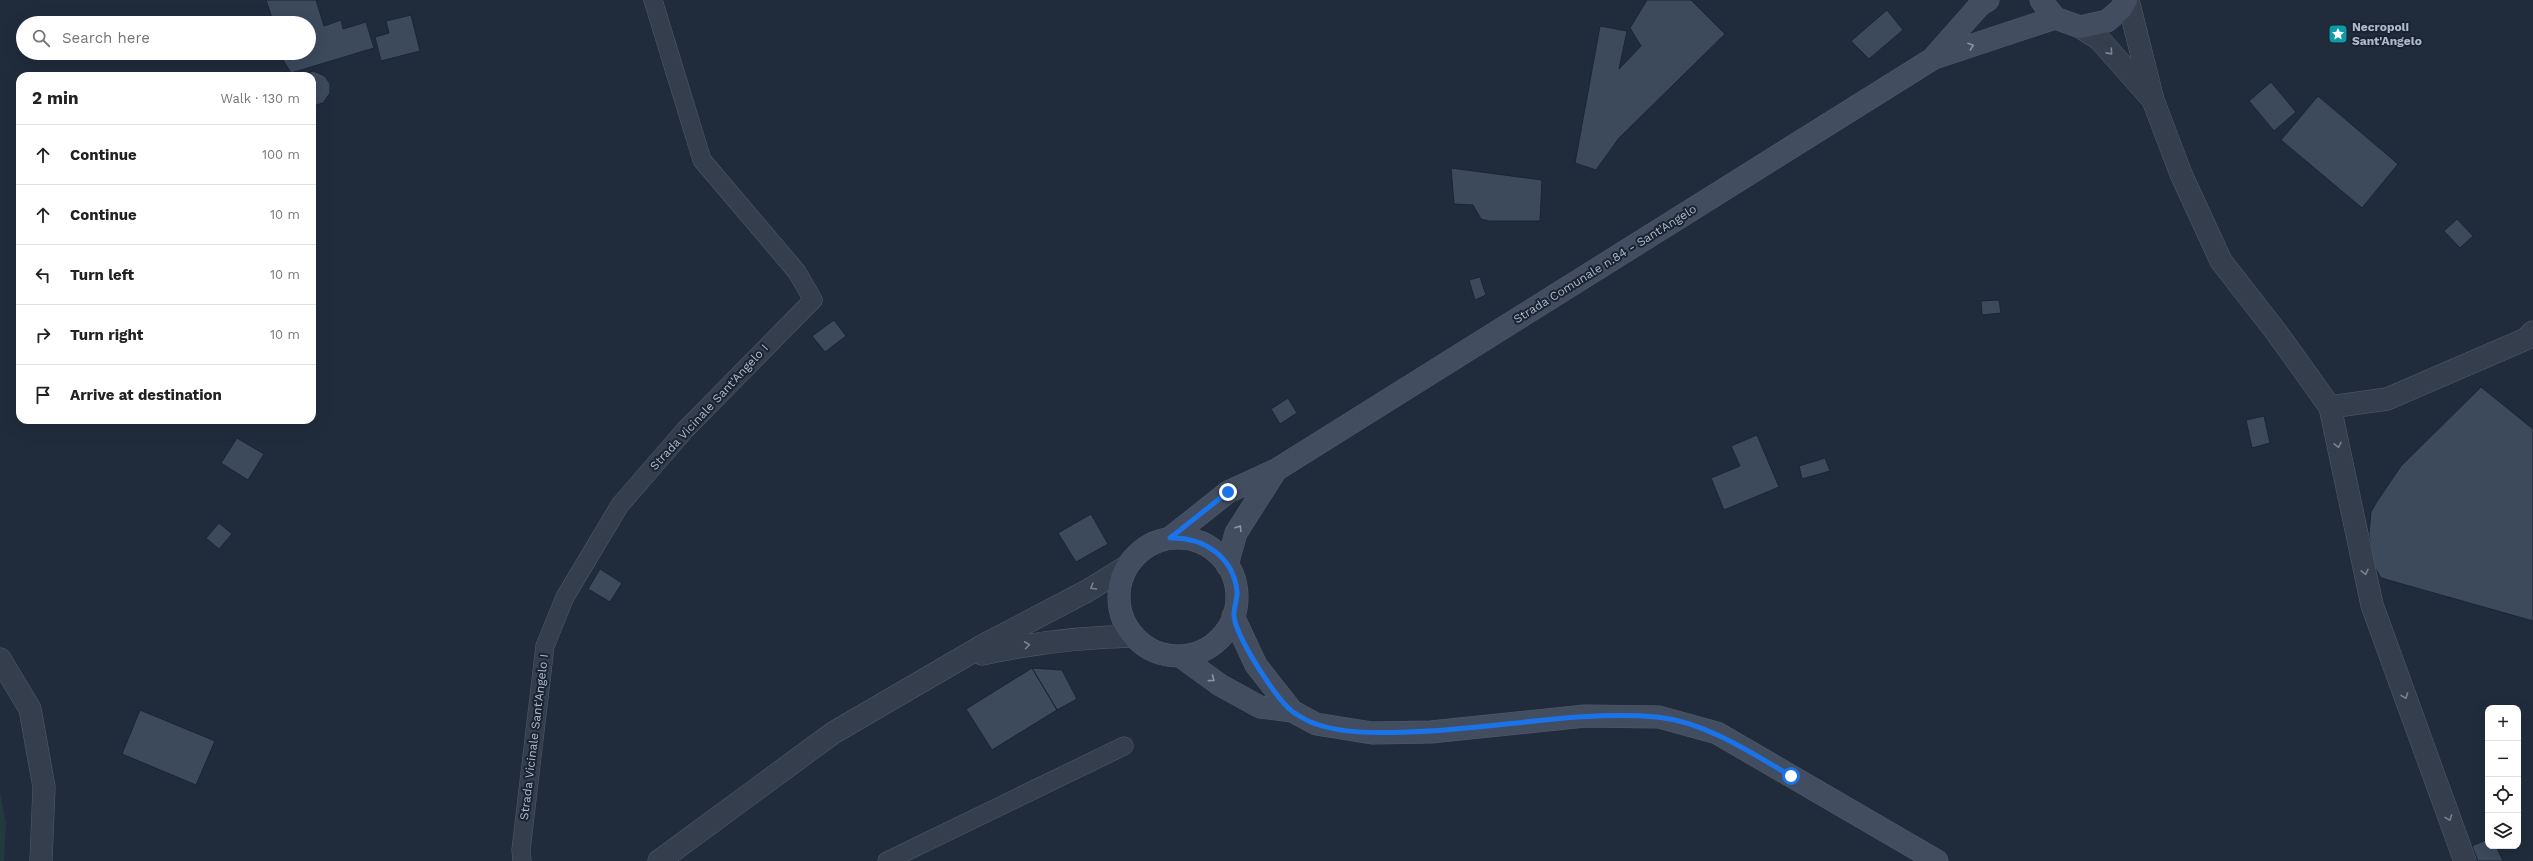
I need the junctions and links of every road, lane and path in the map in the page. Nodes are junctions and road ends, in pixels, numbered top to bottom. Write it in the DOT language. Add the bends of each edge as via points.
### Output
graph roads {
  1 [pos="653,0"];
  2 [pos="1988,0"];
  3 [pos="2041,0"];
  4 [pos="2127,0"];
  5 [pos="2055,18"];
  6 [pos="2080,27"];
  7 [pos="1934,58"];
  8 [pos="2153,100"];
  9 [pos="2533,332"];
  10 [pos="2330,407"];
  11 [pos="1276,470"];
  12 [pos="1170,538"];
  13 [pos="1227,564"];
  14 [pos="1126,567"];
  15 [pos="1233,616"];
  16 [pos="1134,636"];
  17 [pos="1180,656"];
  18 [pos="962,658"];
  19 [pos="0,659"];
  20 [pos="1292,711"];
  21 [pos="1124,746"];
  22 [pos="41,861"];
  23 [pos="522,861"];
  24 [pos="659,861"];
  25 [pos="887,861"];
  26 [pos="1937,861"];
  27 [pos="2465,861"];
  1 -- 23 [label="lane, Strada Vicinale Sant'Angelo I" via="702,160 797,272 813,300 685,430 620,505 565,597 545,646 521,850"];
  2 -- 7 [label="street, Strada Comunale n.84 - Sant'Angelo" via="1980,5"];
  3 -- 5 [label="street"];
  4 -- 6 [label="street" via="2107,21"];
  4 -- 8 [label="street"];
  5 -- 6 [label="street"];
  7 -- 5 [label="street, Strada Comunale n.84 - Sant'Angelo, one-way"];
  6 -- 8 [label="street, one-way" via="2099,39"];
  7 -- 11 [label="street, Strada Comunale n.84 - Sant'Angelo"];
  8 -- 10 [label="street" via="2181,174 2221,261"];
  9 -- 10 [label="street" via="2526,339 2387,399"];
  10 -- 27 [label="street, one-way" via="2372,605"];
  11 -- 12 [label="street, Strada Comunale n.84 - Sant'Angelo" via="1228,492"];
  13 -- 11 [label="street, Strada Comunale n.84 - Sant'Angelo, one-way" via="1236,533"];
  12 -- 13 [label="street" via="1186,538 1208,546"];
  12 -- 14 [label="street" via="1141,549"];
  13 -- 15 [label="street" via="1237,591"];
  14 -- 16 [label="street" via="1118,589 1119,610 1127,629"];
  14 -- 18 [label="street, one-way" via="1088,591"];
  15 -- 17 [label="street" via="1230,626 1218,641 1201,652"];
  15 -- 20 [label="street" via="1256,665"];
  16 -- 17 [label="street" via="1141,644 1160,654"];
  18 -- 16 [label="street, one-way" via="1022,645"];
  17 -- 20 [label="street, one-way" via="1220,685 1260,708"];
  18 -- 24 [label="street" via="833,733"];
  19 -- 22 [label="street" via="30,709 44,787"];
  20 -- 26 [label="street" via="1316,724 1372,733 1431,732 1585,716 1659,717 1716,733"];
  21 -- 25 [label="lane"];
}
